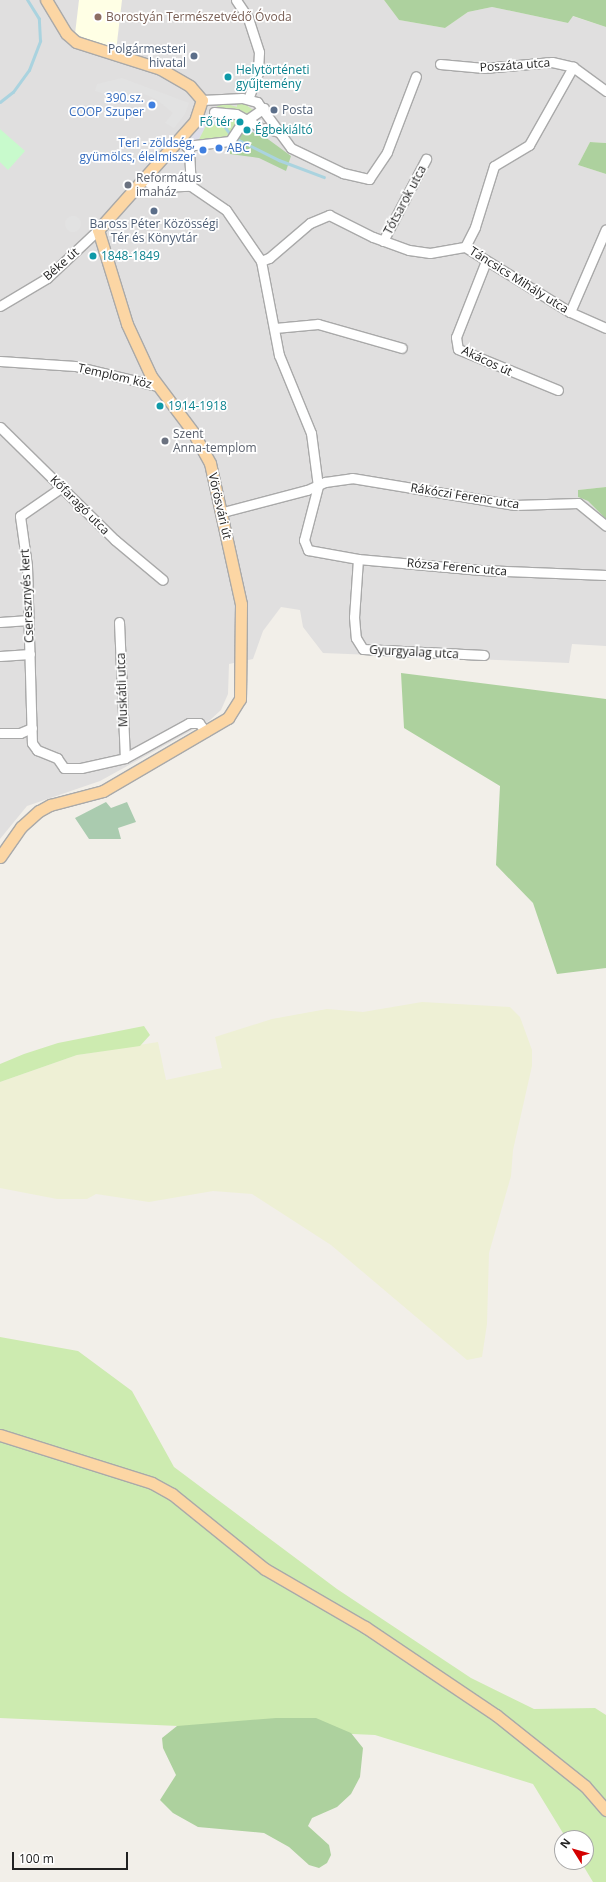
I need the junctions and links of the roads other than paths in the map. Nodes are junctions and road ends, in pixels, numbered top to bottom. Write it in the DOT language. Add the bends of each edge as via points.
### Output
graph roads {
  1 [pos="46,0"];
  2 [pos="236,0"];
  3 [pos="440,64"];
  4 [pos="573,67"];
  5 [pos="416,76"];
  6 [pos="606,91"];
  7 [pos="248,98"];
  8 [pos="202,100"];
  9 [pos="264,108"];
  10 [pos="214,112"];
  11 [pos="248,121"];
  12 [pos="279,132"];
  13 [pos="186,145"];
  14 [pos="426,159"];
  15 [pos="145,180"];
  16 [pos="191,186"];
  17 [pos="606,229"];
  18 [pos="98,230"];
  19 [pos="384,241"];
  20 [pos="465,246"];
  21 [pos="261,261"];
  22 [pos="486,261"];
  23 [pos="0,306"];
  24 [pos="570,312"];
  25 [pos="275,328"];
  26 [pos="606,328"];
  27 [pos="402,348"];
  28 [pos="0,361"];
  29 [pos="157,386"];
  30 [pos="558,390"];
  31 [pos="0,427"];
  32 [pos="318,486"];
  33 [pos="62,487"];
  34 [pos="223,512"];
  35 [pos="606,526"];
  36 [pos="358,559"];
  37 [pos="606,575"];
  38 [pos="164,580"];
  39 [pos="29,620"];
  40 [pos="0,622"];
  41 [pos="119,622"];
  42 [pos="30,654"];
  43 [pos="484,655"];
  44 [pos="0,656"];
  45 [pos="32,728"];
  46 [pos="206,732"];
  47 [pos="0,734"];
  48 [pos="125,758"];
  49 [pos="0,857"];
  50 [pos="0,1435"];
  51 [pos="606,1810"];
  1 -- 8 [label="main road" via="76,42 161,69 190,86"];
  2 -- 7 [label="street" via="248,18 259,52 258,73"];
  3 -- 4 [label="street, Poszáta utca" via="484,68 548,62"];
  4 -- 6 [label="street, Poszáta utca"];
  4 -- 20 [label="street" via="529,145 494,166 475,228"];
  5 -- 12 [label="street" via="387,152 369,179 343,173 298,152"];
  7 -- 8 [label="street"];
  7 -- 9 [label="street"];
  8 -- 13 [label="main road, Béke út" via="201,112"];
  9 -- 11 [label="street"];
  9 -- 12 [label="street"];
  10 -- 11 [label="street" via="233,113"];
  11 -- 12 [label="street"];
  11 -- 13 [label="street" via="234,136"];
  13 -- 15 [label="main road, Béke út"];
  13 -- 16 [label="street"];
  14 -- 19 [label="street, Tótsarok utca"];
  15 -- 16 [label="street" via="155,187"];
  15 -- 18 [label="main road, Béke út"];
  16 -- 21 [label="street" via="226,210"];
  17 -- 24 [label="street"];
  18 -- 23 [label="street, Béke út" via="47,278"];
  18 -- 29 [label="main road, Vörösvári út" via="127,324"];
  19 -- 20 [label="street, Táncsics Mihály utca" via="430,253"];
  19 -- 21 [label="street, Táncsics Mihály utca" via="325,214"];
  20 -- 22 [label="street, Táncsics Mihály utca"];
  21 -- 25 [label="street"];
  22 -- 24 [label="street, Táncsics Mihály utca"];
  22 -- 30 [label="street, Akácos út" via="456,337 458,349"];
  24 -- 26 [label="street, Táncsics Mihály utca"];
  25 -- 27 [label="street" via="318,324"];
  25 -- 32 [label="street" via="278,354 311,433"];
  28 -- 29 [label="street, Templom köz" via="75,366 129,382"];
  29 -- 34 [label="main road, Vörösvári út" via="199,442 210,463"];
  31 -- 33 [label="street, Kőfaragó utca"];
  32 -- 34 [label="street, Rákóczi Ferenc utca"];
  32 -- 35 [label="street, Rákóczi Ferenc utca" via="352,478 515,505 578,503"];
  32 -- 36 [label="street, Rózsa Ferenc utca" via="304,540 308,550"];
  33 -- 38 [label="street, Kőfaragó utca" via="115,540"];
  33 -- 39 [label="street, Cseresznyés kert" via="20,516 28,566"];
  34 -- 46 [label="main road, Vörösvári út" via="241,604 242,666 238,705 228,718"];
  36 -- 37 [label="street, Rózsa Ferenc utca" via="481,570"];
  36 -- 43 [label="street, Gyurgyalag utca" via="354,617 356,638 363,649"];
  39 -- 40 [label="street"];
  39 -- 42 [label="street, Cseresznyés kert"];
  41 -- 48 [label="street, Muskátli utca"];
  42 -- 44 [label="street"];
  42 -- 45 [label="street, Cseresznyés kert"];
  45 -- 47 [label="street" via="20,733"];
  45 -- 48 [label="street, Cseresznyés kert" via="34,747 57,758 64,768 94,766"];
  46 -- 48 [label="street" via="199,723 188,723"];
  46 -- 49 [label="main road, Vörösvári út" via="102,791 50,805 39,811 25,823"];
  50 -- 51 [label="main road" via="152,1483 172,1494 265,1569 365,1627 496,1715 585,1786"];
}
